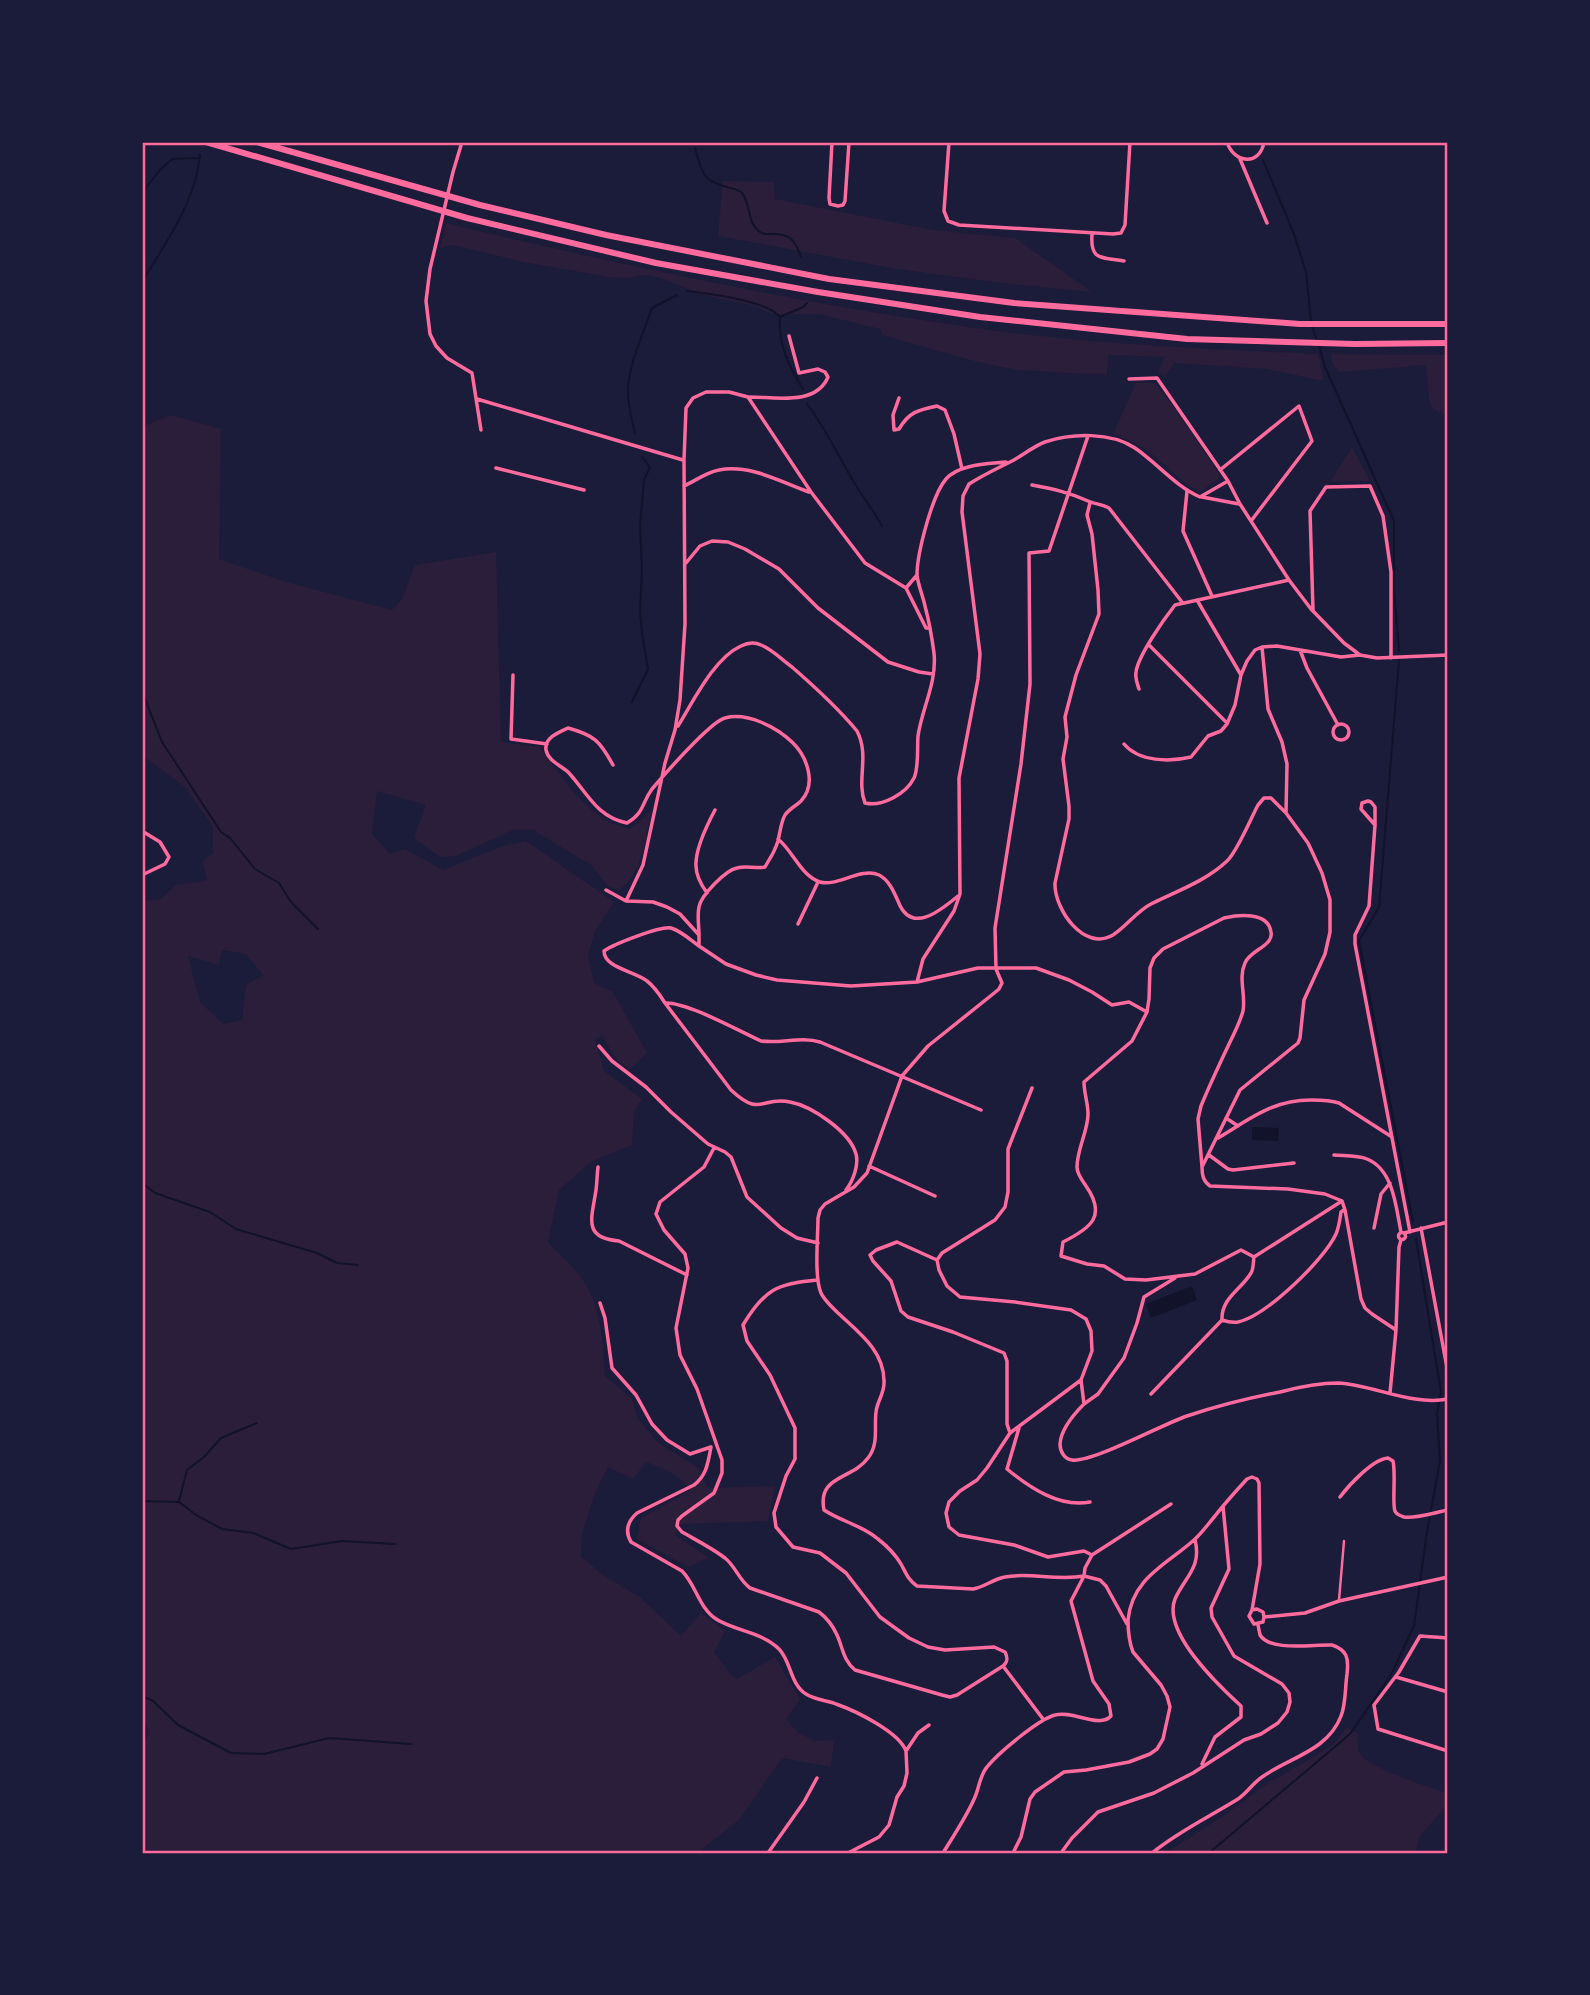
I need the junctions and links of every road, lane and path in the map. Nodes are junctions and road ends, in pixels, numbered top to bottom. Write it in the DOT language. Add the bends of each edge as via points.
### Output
graph roads {
  1 [pos="206,142"];
  2 [pos="257,142"];
  3 [pos="462,142"];
  4 [pos="832,142"];
  5 [pos="849,142"];
  6 [pos="949,142"];
  7 [pos="1130,142"];
  8 [pos="1227,142"];
  9 [pos="1264,142"];
  10 [pos="1240,159"];
  11 [pos="1266,223"];
  12 [pos="1092,234"];
  13 [pos="1124,261"];
  14 [pos="1448,324"];
  15 [pos="789,336"];
  16 [pos="1448,343"];
  17 [pos="1129,379"];
  18 [pos="748,397"];
  19 [pos="899,398"];
  20 [pos="477,399"];
  21 [pos="481,430"];
  22 [pos="1088,436"];
  23 [pos="684,460"];
  24 [pos="1012,461"];
  25 [pos="496,468"];
  26 [pos="962,469"];
  27 [pos="1220,470"];
  28 [pos="1228,481"];
  29 [pos="1032,485"];
  30 [pos="684,486"];
  31 [pos="584,490"];
  32 [pos="1187,491"];
  33 [pos="811,492"];
  34 [pos="1068,492"];
  35 [pos="1200,497"];
  36 [pos="1090,503"];
  37 [pos="1240,504"];
  38 [pos="1251,521"];
  39 [pos="684,565"];
  40 [pos="917,575"];
  41 [pos="1289,580"];
  42 [pos="906,588"];
  43 [pos="1212,596"];
  44 [pos="1197,600"];
  45 [pos="1182,603"];
  46 [pos="925,604"];
  47 [pos="916,609"];
  48 [pos="1313,611"];
  49 [pos="929,628"];
  50 [pos="1149,645"];
  51 [pos="1262,647"];
  52 [pos="1300,650"];
  53 [pos="1360,655"];
  54 [pos="1448,655"];
  55 [pos="1391,658"];
  56 [pos="933,674"];
  57 [pos="513,675"];
  58 [pos="1241,675"];
  59 [pos="1139,688"];
  60 [pos="1227,724"];
  61 [pos="1338,725"];
  62 [pos="675,730"];
  63 [pos="547,744"];
  64 [pos="1124,744"];
  65 [pos="613,765"];
  66 [pos="662,779"];
  67 [pos="715,810"];
  68 [pos="1286,813"];
  69 [pos="1375,825"];
  70 [pos="142,831"];
  71 [pos="778,839"];
  72 [pos="142,875"];
  73 [pos="819,881"];
  74 [pos="606,890"];
  75 [pos="707,894"];
  76 [pos="960,894"];
  77 [pos="626,901"];
  78 [pos="797,924"];
  79 [pos="699,935"];
  80 [pos="699,946"];
  81 [pos="996,970"];
  82 [pos="917,982"];
  83 [pos="665,1003"];
  84 [pos="1147,1012"];
  85 [pos="599,1046"];
  86 [pos="902,1076"];
  87 [pos="1032,1088"];
  88 [pos="981,1110"];
  89 [pos="1226,1118"];
  90 [pos="1238,1126"];
  91 [pos="1392,1137"];
  92 [pos="1216,1139"];
  93 [pos="714,1148"];
  94 [pos="1209,1155"];
  95 [pos="1334,1155"];
  96 [pos="1294,1163"];
  97 [pos="869,1166"];
  98 [pos="598,1167"];
  99 [pos="1202,1167"];
  100 [pos="1390,1183"];
  101 [pos="844,1192"];
  102 [pos="935,1196"];
  103 [pos="1342,1201"];
  104 [pos="1345,1210"];
  105 [pos="1448,1222"];
  106 [pos="1374,1228"];
  107 [pos="1421,1228"];
  108 [pos="1405,1232"];
  109 [pos="818,1243"];
  110 [pos="1254,1257"];
  111 [pos="937,1260"];
  112 [pos="687,1275"];
  113 [pos="1179,1276"];
  114 [pos="818,1280"];
  115 [pos="600,1303"];
  116 [pos="1222,1320"];
  117 [pos="1396,1330"];
  118 [pos="1448,1374"];
  119 [pos="1081,1380"];
  120 [pos="1391,1393"];
  121 [pos="1151,1394"];
  122 [pos="1448,1399"];
  123 [pos="1084,1404"];
  124 [pos="1020,1426"];
  125 [pos="713,1433"];
  126 [pos="1010,1433"];
  127 [pos="711,1447"];
  128 [pos="1340,1497"];
  129 [pos="1090,1502"];
  130 [pos="1171,1504"];
  131 [pos="1223,1506"];
  132 [pos="1448,1510"];
  133 [pos="1195,1539"];
  134 [pos="1344,1541"];
  135 [pos="1092,1555"];
  136 [pos="1084,1576"];
  137 [pos="1448,1577"];
  138 [pos="1339,1601"];
  139 [pos="1252,1611"];
  140 [pos="1265,1617"];
  141 [pos="1258,1624"];
  142 [pos="1128,1626"];
  143 [pos="1448,1638"];
  144 [pos="1003,1666"];
  145 [pos="1395,1677"];
  146 [pos="1448,1692"];
  147 [pos="1043,1719"];
  148 [pos="929,1725"];
  149 [pos="906,1751"];
  150 [pos="1448,1751"];
  151 [pos="1201,1767"];
  152 [pos="817,1777"];
  153 [pos="768,1853"];
  154 [pos="848,1853"];
  155 [pos="943,1853"];
  156 [pos="1013,1853"];
  157 [pos="1061,1853"];
  158 [pos="1152,1853"];
  1 -- 16 [label="highway" via="467,218 656,263 818,292 981,317 1187,339"];
  2 -- 14 [label="highway" via="480,205 829,279 1014,303 1300,324"];
  3 -- 20 [label="street" via="426,301 436,346 472,373"];
  4 -- 5 [label="street" via="829,198 830,204 838,206 845,201"];
  6 -- 12 [label="street" via="944,211 948,221"];
  7 -- 12 [label="street" via="1125,225 1121,233"];
  8 -- 10 [label="street"];
  9 -- 10 [label="street" via="1257,155"];
  10 -- 11 [label="street"];
  12 -- 13 [label="street" via="1093,254"];
  15 -- 18 [label="street" via="799,373 818,369 828,377 826,383 805,397"];
  17 -- 27 [label="street" via="1157,378"];
  18 -- 23 [label="street" via="706,392 693,398 686,408"];
  18 -- 33 [label="street"];
  19 -- 26 [label="street" via="894,430 907,415 937,406 945,410"];
  20 -- 21 [label="street"];
  20 -- 23 [label="street"];
  22 -- 24 [label="street" via="1044,443"];
  22 -- 32 [label="street" via="1132,446"];
  22 -- 34 [label="street"];
  23 -- 30 [label="street"];
  24 -- 26 [label="street"];
  24 -- 76 [label="street" via="969,484 963,496 980,654 960,778"];
  25 -- 31 [label="street"];
  26 -- 40 [label="street" via="947,478 938,493 925,527"];
  27 -- 28 [label="street"];
  27 -- 38 [label="street" via="1298,406 1312,441"];
  28 -- 35 [label="street"];
  28 -- 37 [label="street"];
  29 -- 34 [label="street"];
  30 -- 33 [label="street" via="718,470 738,469"];
  30 -- 39 [label="street"];
  32 -- 35 [label="street"];
  32 -- 43 [label="street" via="1183,531"];
  33 -- 42 [label="street" via="865,563"];
  34 -- 36 [label="street"];
  34 -- 81 [label="street" via="1049,551 1029,553 1030,684 995,928"];
  35 -- 37 [label="street"];
  36 -- 45 [label="street" via="1109,508"];
  36 -- 68 [label="street" via="1087,514 1099,614 1065,718 1063,759 1069,820 1055,883 1063,912 1082,933 1112,936 1147,906 1203,879 1229,860 1264,798 1271,798"];
  37 -- 38 [label="street"];
  38 -- 41 [label="street"];
  39 -- 56 [label="street" via="700,546 712,541 746,549 779,569 818,608 888,662"];
  39 -- 62 [label="street" via="684,637"];
  40 -- 42 [label="street"];
  40 -- 46 [label="street"];
  41 -- 43 [label="street"];
  41 -- 48 [label="street"];
  42 -- 47 [label="street"];
  43 -- 44 [label="street"];
  44 -- 45 [label="street"];
  44 -- 58 [label="street"];
  45 -- 50 [label="street" via="1166,616"];
  46 -- 47 [label="street"];
  46 -- 49 [label="street"];
  47 -- 49 [label="street"];
  48 -- 53 [label="street"];
  48 -- 55 [label="street" via="1311,507 1326,486 1370,486 1383,516 1391,572"];
  49 -- 56 [label="street"];
  50 -- 59 [label="street" via="1136,669"];
  50 -- 60 [label="street"];
  51 -- 52 [label="street"];
  51 -- 58 [label="street" via="1255,650"];
  51 -- 68 [label="street" via="1268,709 1287,764"];
  52 -- 53 [label="street" via="1340,657"];
  52 -- 61 [label="street"];
  53 -- 55 [label="street"];
  54 -- 55 [label="street"];
  56 -- 62 [label="street" via="915,776 898,795 873,805 865,803 862,796 864,755 858,731 815,687 762,645 742,645 730,653 707,679"];
  57 -- 63 [label="street" via="511,739"];
  58 -- 60 [label="street"];
  60 -- 64 [label="street" via="1208,736 1191,757 1154,760"];
  61 -- 61 [label="street" via="1334,736 1345,739 1348,728"];
  62 -- 66 [label="street"];
  63 -- 65 [label="street" via="568,728 589,734 603,746"];
  63 -- 66 [label="street" via="549,756 569,772 597,807 620,821 638,817"];
  66 -- 71 [label="street" via="712,724 723,718 760,721 780,730 807,763 810,780 801,801 787,813"];
  66 -- 77 [label="street" via="643,865"];
  67 -- 75 [label="street" via="695,867"];
  68 -- 89 [label="street" via="1322,873 1330,900 1330,932 1304,1000 1298,1043 1240,1090"];
  69 -- 69 [label="street" via="1361,807 1365,802 1375,807"];
  69 -- 91 [label="street" via="1369,906 1355,944"];
  70 -- 72 [label="street" via="160,842 169,857 165,864"];
  71 -- 73 [label="street"];
  71 -- 75 [label="street" via="765,867 734,868"];
  73 -- 76 [label="street" via="879,875 889,883 907,917 913,919 942,909"];
  73 -- 78 [label="street"];
  74 -- 77 [label="street"];
  75 -- 79 [label="street" via="698,908"];
  76 -- 82 [label="street" via="923,959"];
  77 -- 79 [label="street" via="667,907"];
  79 -- 80 [label="street"];
  80 -- 82 [label="street" via="726,964 777,980 851,986"];
  80 -- 83 [label="street" via="671,928 661,928 604,951 608,962 646,980"];
  81 -- 82 [label="street" via="978,968"];
  81 -- 84 [label="street" via="1036,968 1112,1005 1129,1002"];
  81 -- 86 [label="street" via="1002,983 999,989 928,1046"];
  83 -- 86 [label="street" via="688,1008 761,1041 820,1042"];
  83 -- 101 [label="street" via="740,1099 752,1105 791,1102 838,1129 856,1152 857,1163"];
  84 -- 99 [label="street" via="1150,968 1163,949 1224,918 1253,917 1266,922 1271,939 1245,962 1242,1012 1201,1106"];
  84 -- 113 [label="street" via="1132,1041 1084,1082 1088,1115 1076,1167 1097,1209 1086,1228 1063,1242 1061,1256 1104,1266 1125,1279"];
  85 -- 93 [label="street"];
  86 -- 88 [label="street"];
  86 -- 97 [label="street"];
  87 -- 111 [label="street" via="1009,1149 1005,1207 995,1220"];
  89 -- 90 [label="street"];
  89 -- 92 [label="street"];
  90 -- 91 [label="street" via="1270,1107 1299,1100 1331,1100"];
  90 -- 92 [label="street"];
  91 -- 108 [label="street"];
  92 -- 94 [label="street"];
  93 -- 109 [label="street" via="731,1157 747,1197 781,1228"];
  93 -- 112 [label="street" via="704,1167 660,1202 656,1214 685,1255"];
  94 -- 96 [label="street" via="1233,1170"];
  94 -- 99 [label="street"];
  95 -- 100 [label="street" via="1366,1158 1383,1170"];
  97 -- 101 [label="street" via="854,1187"];
  97 -- 102 [label="street"];
  98 -- 112 [label="street" via="591,1212 596,1234"];
  99 -- 103 [label="street" via="1204,1181 1210,1186 1300,1191"];
  100 -- 106 [label="street" via="1381,1194"];
  100 -- 108 [label="street"];
  101 -- 109 [label="street" via="820,1210"];
  103 -- 104 [label="street"];
  103 -- 110 [label="street"];
  104 -- 116 [label="street" via="1327,1248 1286,1292 1253,1317 1236,1323"];
  104 -- 117 [label="street" via="1361,1300"];
  105 -- 107 [label="street"];
  107 -- 108 [label="street"];
  107 -- 118 [label="street"];
  108 -- 117 [label="street" via="1399,1247"];
  109 -- 114 [label="street"];
  110 -- 113 [label="street" via="1241,1250 1195,1274"];
  110 -- 116 [label="street" via="1253,1271 1223,1308"];
  111 -- 119 [label="street" via="947,1286 960,1297 1071,1310 1086,1319 1092,1351"];
  111 -- 126 [label="street" via="897,1242 870,1255 891,1280 901,1311 908,1317 1004,1353"];
  112 -- 125 [label="street" via="676,1328 680,1355"];
  113 -- 123 [label="street" via="1144,1297 1124,1357 1098,1394"];
  114 -- 136 [label="street" via="821,1294 870,1343 885,1378 876,1413 876,1441 869,1457 828,1486 822,1497 824,1510 879,1539 917,1586 973,1589 1005,1577"];
  114 -- 144 [label="street" via="769,1292 743,1325 747,1341 770,1375 795,1428 795,1459 774,1513 776,1527 793,1547 820,1553 846,1573 880,1617 909,1639 945,1650 994,1647 1005,1652"];
  115 -- 127 [label="street" via="612,1368 636,1395 652,1424 690,1454"];
  116 -- 121 [label="street"];
  117 -- 120 [label="street"];
  119 -- 123 [label="street"];
  119 -- 124 [label="street"];
  120 -- 122 [label="street" via="1429,1401"];
  120 -- 123 [label="street" via="1340,1383 1315,1384 1185,1417 1073,1460 1060,1450 1060,1440"];
  124 -- 126 [label="street"];
  124 -- 129 [label="street" via="1007,1469 1039,1493 1077,1504"];
  125 -- 127 [label="street"];
  125 -- 144 [label="street" via="722,1460 719,1484 708,1499 678,1520 677,1526 725,1558 742,1582 819,1612 837,1634 843,1655 855,1670 950,1697"];
  126 -- 135 [label="street" via="977,1480 949,1502 949,1527 959,1535 1048,1557 1084,1551"];
  127 -- 149 [label="street" via="701,1479 630,1519 631,1542 689,1577 715,1618 772,1643 786,1658 802,1692 872,1721 898,1739"];
  128 -- 132 [label="street" via="1381,1458 1388,1458 1395,1467 1394,1510 1398,1514 1408,1517"];
  130 -- 135 [label="street"];
  131 -- 133 [label="street"];
  131 -- 139 [label="street" via="1247,1479 1257,1479 1260,1564"];
  131 -- 151 [label="street" via="1229,1569 1211,1608 1212,1617 1234,1656 1282,1684 1290,1702 1278,1723"];
  133 -- 142 [label="street" via="1139,1587 1130,1606"];
  133 -- 151 [label="street" via="1194,1569 1174,1601 1178,1631 1214,1681 1241,1706 1241,1717 1215,1737"];
  134 -- 138 [label="street"];
  135 -- 136 [label="street"];
  136 -- 142 [label="street" via="1106,1586"];
  136 -- 147 [label="street" via="1071,1601 1093,1681 1109,1704 1111,1716 1100,1722 1070,1714"];
  137 -- 138 [label="street"];
  138 -- 140 [label="street" via="1305,1613"];
  139 -- 140 [label="street" via="1261,1610"];
  139 -- 141 [label="street" via="1250,1618"];
  140 -- 141 [label="street"];
  141 -- 158 [label="street" via="1268,1642 1332,1645 1345,1652 1348,1667 1341,1716 1330,1734 1303,1755 1262,1777 1242,1797"];
  142 -- 156 [label="street" via="1133,1652 1167,1696 1170,1707 1163,1739 1150,1754 1129,1762 1064,1772 1035,1792"];
  143 -- 145 [label="street" via="1420,1636"];
  144 -- 147 [label="street"];
  145 -- 146 [label="street"];
  145 -- 150 [label="street" via="1374,1705 1378,1729"];
  147 -- 155 [label="street" via="985,1769 974,1799"];
  148 -- 149 [label="street"];
  149 -- 154 [label="street" via="907,1773 889,1825 879,1837"];
  151 -- 157 [label="street" via="1154,1793 1098,1812"];
  152 -- 153 [label="street"];
}
